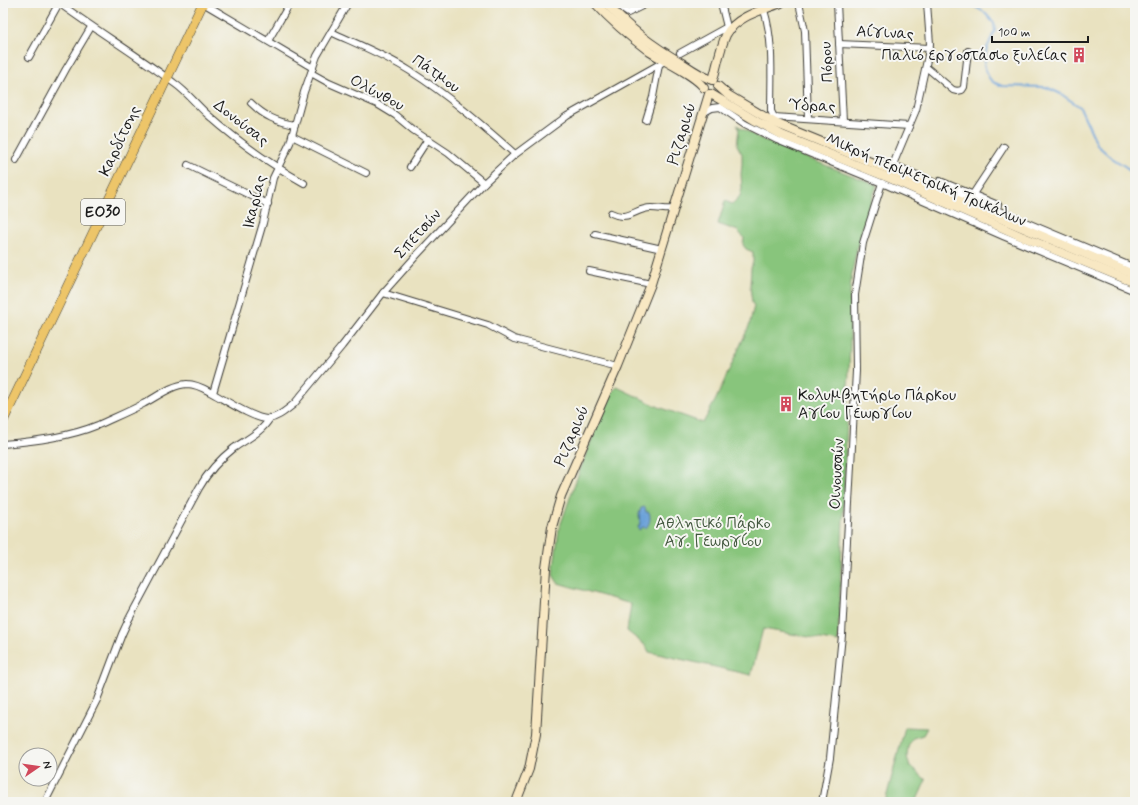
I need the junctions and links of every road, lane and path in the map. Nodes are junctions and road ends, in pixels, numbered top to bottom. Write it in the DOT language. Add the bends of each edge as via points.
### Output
graph roads {
  1 [pos="59,3"];
  2 [pos="203,3"];
  3 [pos="290,3"];
  4 [pos="348,3"];
  5 [pos="595,3"];
  6 [pos="606,3"];
  7 [pos="616,3"];
  8 [pos="648,3"];
  9 [pos="721,3"];
  10 [pos="781,3"];
  11 [pos="799,3"];
  12 [pos="838,3"];
  13 [pos="927,3"];
  14 [pos="764,10"];
  15 [pos="91,27"];
  16 [pos="729,28"];
  17 [pos="331,32"];
  18 [pos="268,41"];
  19 [pos="839,44"];
  20 [pos="930,48"];
  21 [pos="968,51"];
  22 [pos="680,53"];
  23 [pos="29,57"];
  24 [pos="662,63"];
  25 [pos="926,67"];
  26 [pos="312,70"];
  27 [pos="166,78"];
  28 [pos="714,82"];
  29 [pos="708,92"];
  30 [pos="251,103"];
  31 [pos="703,113"];
  32 [pos="808,119"];
  33 [pos="646,120"];
  34 [pos="843,121"];
  35 [pos="295,125"];
  36 [pos="909,126"];
  37 [pos="292,136"];
  38 [pos="428,139"];
  39 [pos="1004,147"];
  40 [pos="515,154"];
  41 [pos="16,160"];
  42 [pos="188,165"];
  43 [pos="893,165"];
  44 [pos="278,167"];
  45 [pos="410,167"];
  46 [pos="366,173"];
  47 [pos="304,183"];
  48 [pos="484,183"];
  49 [pos="882,183"];
  50 [pos="973,194"];
  51 [pos="268,204"];
  52 [pos="998,205"];
  53 [pos="674,209"];
  54 [pos="611,213"];
  55 [pos="595,234"];
  56 [pos="662,249"];
  57 [pos="1135,268"];
  58 [pos="590,271"];
  59 [pos="1135,275"];
  60 [pos="1135,283"];
  61 [pos="650,284"];
  62 [pos="1135,291"];
  63 [pos="383,293"];
  64 [pos="618,366"];
  65 [pos="213,393"];
  66 [pos="270,418"];
  67 [pos="3,421"];
  68 [pos="3,444"];
  69 [pos="45,802"];
  70 [pos="516,802"];
  71 [pos="822,802"];
  1 -- 15 [label="street, Δονούσας"];
  1 -- 23 [label="street"];
  2 -- 18 [label="street, Ολύνθου"];
  2 -- 27 [label="main road, Καρδίτσης / ΕΟ30"];
  3 -- 18 [label="street"];
  4 -- 17 [label="street, Ικαρίας"];
  5 -- 24 [label="main road, Μικρή περιμετρική Τρικάλων" via="623,31"];
  6 -- 28 [label="main road, Μικρή περιμετρική Τρικάλων" via="649,41"];
  7 -- 8 [label="street" via="628,13"];
  9 -- 16 [label="street"];
  10 -- 14 [label="main road"];
  11 -- 32 [label="street" via="805,31"];
  12 -- 19 [label="street, Πόρου"];
  13 -- 20 [label="street"];
  14 -- 16 [label="main road" via="744,18"];
  14 -- 32 [label="street, Ύδρας" via="769,38 773,116"];
  15 -- 27 [label="street, Δονούσας"];
  15 -- 41 [label="street"];
  16 -- 22 [label="street"];
  16 -- 28 [label="main road"];
  17 -- 26 [label="street, Ικαρίας"];
  17 -- 40 [label="street, Πάτμου" via="409,70 454,103"];
  18 -- 26 [label="street, Ολύνθου"];
  19 -- 20 [label="street, Αίγινας"];
  19 -- 34 [label="street, Πόρου"];
  20 -- 25 [label="street"];
  21 -- 25 [label="street" via="962,90 953,90"];
  24 -- 29 [label="main road, Μικρή περιμετρική Τρικάλων" via="697,81"];
  24 -- 33 [label="street"];
  24 -- 40 [label="street, Σπετσών" via="566,116"];
  25 -- 36 [label="street" via="916,110"];
  26 -- 35 [label="street, Ικαρίας"];
  26 -- 38 [label="street, Ολύνθου" via="329,83 377,104"];
  27 -- 44 [label="street, Δονούσας" via="231,133"];
  27 -- 67 [label="main road, Καρδίτσης / ΕΟ30"];
  28 -- 29 [label="main road" via="706,82"];
  28 -- 29 [label="main road" via="717,91"];
  28 -- 43 [label="main road, Μικρή περιμετρική Τρικάλων" via="728,95 771,121"];
  29 -- 31 [label="main road, Ριζαριού"];
  29 -- 60 [label="main road, Μικρή περιμετρική Τρικάλων" via="782,135"];
  30 -- 35 [label="street" via="274,120"];
  31 -- 49 [label="street" via="720,107 771,137"];
  31 -- 53 [label="main road, Ριζαριού"];
  32 -- 34 [label="street, Ύδρας"];
  34 -- 36 [label="street, Ύδρας"];
  35 -- 37 [label="street, Ικαρίας"];
  36 -- 43 [label="street"];
  37 -- 44 [label="street, Ικαρίας"];
  37 -- 46 [label="street"];
  38 -- 45 [label="street"];
  38 -- 48 [label="street, Ολύνθου"];
  39 -- 50 [label="street"];
  40 -- 48 [label="street, Σπετσών"];
  42 -- 51 [label="street"];
  43 -- 50 [label="street"];
  43 -- 57 [label="street"];
  43 -- 59 [label="main road, Μικρή περιμετρική Τρικάλων" via="970,206"];
  44 -- 47 [label="street, Δονούσας"];
  44 -- 51 [label="street, Ικαρίας"];
  48 -- 63 [label="street, Σπετσών"];
  49 -- 62 [label="street"];
  49 -- 71 [label="street, Οινουσσών" via="863,243 855,295 856,365 843,620 829,768"];
  50 -- 52 [label="street"];
  51 -- 65 [label="street, Ικαρίας"];
  53 -- 54 [label="street" via="643,209 626,216"];
  53 -- 56 [label="main road, Ριζαριού"];
  55 -- 56 [label="street"];
  56 -- 61 [label="main road, Ριζαριού"];
  58 -- 61 [label="street"];
  61 -- 64 [label="main road, Ριζαριού"];
  63 -- 64 [label="street" via="488,325 514,338"];
  63 -- 66 [label="street, Σπετσών" via="294,404 286,411"];
  64 -- 70 [label="main road, Ριζαριού" via="561,496 552,527 543,606 536,734 529,768"];
  65 -- 66 [label="street" via="254,415"];
  65 -- 68 [label="street" via="191,384 174,387 86,430 45,439"];
  66 -- 69 [label="street" via="262,429 223,458 201,484 129,619 97,700"];
}
